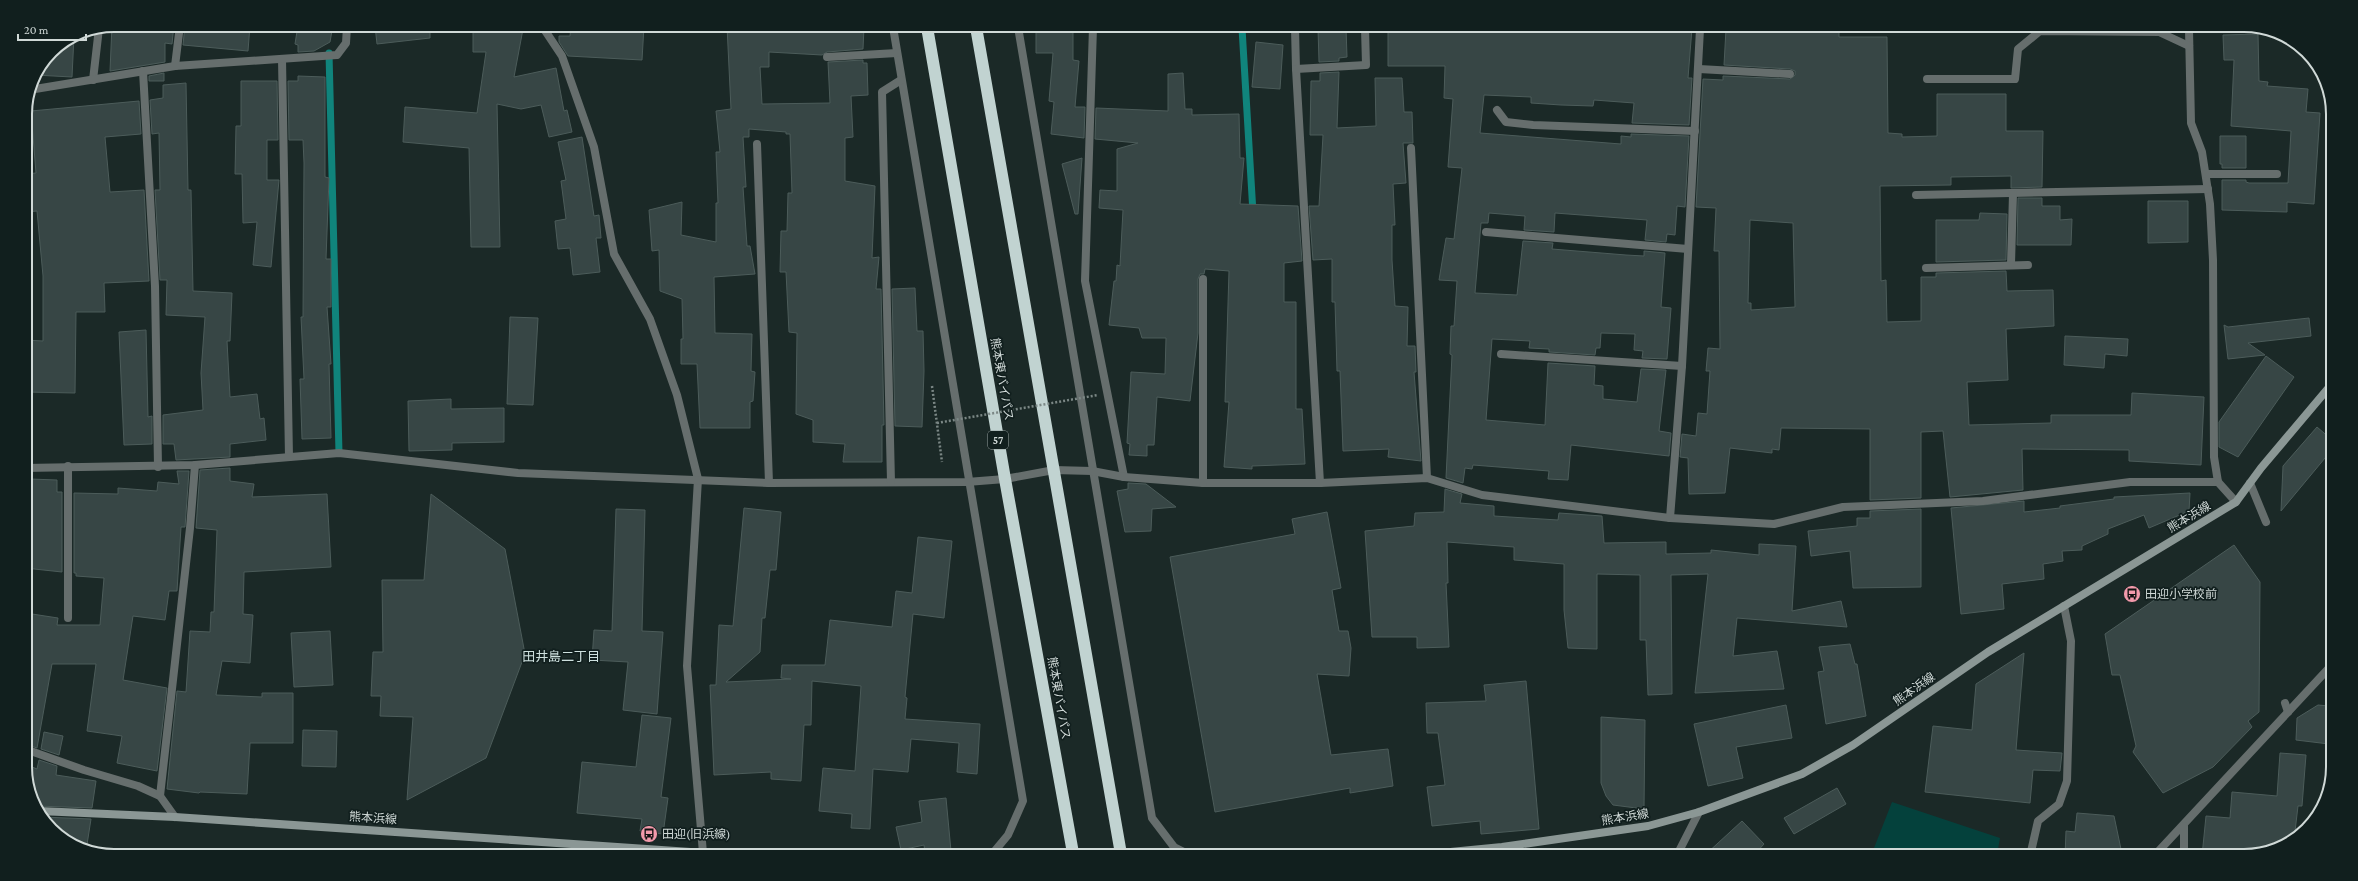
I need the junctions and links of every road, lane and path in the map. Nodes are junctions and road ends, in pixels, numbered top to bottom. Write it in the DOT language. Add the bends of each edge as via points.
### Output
graph roads {
  1 [pos="179,32"];
  2 [pos="347,32"];
  3 [pos="546,32"];
  4 [pos="894,32"];
  5 [pos="928,32"];
  6 [pos="977,32"];
  7 [pos="1019,32"];
  8 [pos="1093,32"];
  9 [pos="1295,32"];
  10 [pos="1365,32"];
  11 [pos="1700,32"];
  12 [pos="2039,32"];
  13 [pos="2159,32"];
  14 [pos="2189,32"];
  15 [pos="98,34"];
  16 [pos="2189,46"];
  17 [pos="897,53"];
  18 [pos="827,57"];
  19 [pos="282,59"];
  20 [pos="175,66"];
  21 [pos="1296,69"];
  22 [pos="1699,69"];
  23 [pos="143,71"];
  24 [pos="1790,74"];
  25 [pos="1927,79"];
  26 [pos="93,80"];
  27 [pos="901,80"];
  28 [pos="36,89"];
  29 [pos="1497,110"];
  30 [pos="1695,131"];
  31 [pos="757,144"];
  32 [pos="1411,148"];
  33 [pos="2206,174"];
  34 [pos="2277,174"];
  35 [pos="2208,189"];
  36 [pos="2013,194"];
  37 [pos="1916,195"];
  38 [pos="1486,232"];
  39 [pos="1688,249"];
  40 [pos="2011,264"];
  41 [pos="2028,265"];
  42 [pos="1926,268"];
  43 [pos="1203,279"];
  44 [pos="1501,354"];
  45 [pos="1682,366"];
  46 [pos="932,386"];
  47 [pos="2326,391"];
  48 [pos="1098,395"];
  49 [pos="937,423"];
  50 [pos="289,457"];
  51 [pos="942,462"];
  52 [pos="195,465"];
  53 [pos="68,466"];
  54 [pos="158,467"];
  55 [pos="32,468"];
  56 [pos="1054,470"];
  57 [pos="1092,470"];
  58 [pos="1124,477"];
  59 [pos="1427,478"];
  60 [pos="698,479"];
  61 [pos="1005,479"];
  62 [pos="891,482"];
  63 [pos="967,482"];
  64 [pos="2218,482"];
  65 [pos="769,483"];
  66 [pos="1202,483"];
  67 [pos="1320,483"];
  68 [pos="2250,483"];
  69 [pos="2236,502"];
  70 [pos="1670,518"];
  71 [pos="2266,522"];
  72 [pos="2064,606"];
  73 [pos="68,618"];
  74 [pos="2326,671"];
  75 [pos="2286,704"];
  76 [pos="2288,712"];
  77 [pos="32,751"];
  78 [pos="160,796"];
  79 [pos="45,811"];
  80 [pos="1699,812"];
  81 [pos="174,817"];
  82 [pos="2184,826"];
  83 [pos="645,849"];
  84 [pos="704,849"];
  85 [pos="996,849"];
  86 [pos="1072,849"];
  87 [pos="1120,849"];
  88 [pos="1178,849"];
  89 [pos="1481,849"];
  90 [pos="1680,849"];
  91 [pos="2032,849"];
  92 [pos="2161,849"];
  93 [pos="2184,849"];
  1 -- 20 [label="street"];
  2 -- 19 [label="street" via="346,43 338,55"];
  3 -- 60 [label="street" via="562,56 592,140 614,254 650,319 678,395"];
  4 -- 17 [label="street"];
  5 -- 61 [label="highway, 熊本東バイパス / 57"];
  6 -- 56 [label="highway"];
  7 -- 57 [label="street"];
  8 -- 58 [label="street" via="1085,280"];
  9 -- 21 [label="street"];
  10 -- 21 [label="street" via="1366,65"];
  11 -- 22 [label="street"];
  12 -- 25 [label="street" via="2018,49 2015,79"];
  13 -- 16 [label="street"];
  14 -- 16 [label="street"];
  15 -- 26 [label="street"];
  16 -- 33 [label="street" via="2191,123 2202,152"];
  17 -- 18 [label="street"];
  17 -- 27 [label="street"];
  19 -- 20 [label="street"];
  19 -- 50 [label="street"];
  20 -- 23 [label="street"];
  21 -- 67 [label="street"];
  22 -- 24 [label="street"];
  22 -- 30 [label="street"];
  23 -- 26 [label="street"];
  23 -- 54 [label="street" via="155,286"];
  26 -- 28 [label="street"];
  27 -- 62 [label="street" via="882,92"];
  27 -- 63 [label="street"];
  29 -- 30 [label="street" via="1506,122 1533,125"];
  30 -- 39 [label="street"];
  31 -- 65 [label="street"];
  32 -- 59 [label="street"];
  33 -- 34 [label="street"];
  33 -- 35 [label="street"];
  35 -- 36 [label="street"];
  35 -- 64 [label="street" via="2213,260 2214,457"];
  36 -- 37 [label="street"];
  36 -- 40 [label="street"];
  38 -- 39 [label="street"];
  39 -- 45 [label="street"];
  40 -- 41 [label="street"];
  40 -- 42 [label="street"];
  43 -- 66 [label="street"];
  44 -- 45 [label="street"];
  45 -- 70 [label="street"];
  46 -- 49 [label="path"];
  47 -- 68 [label="main road, 熊本浜線"];
  48 -- 49 [label="path, bridge"];
  49 -- 51 [label="path"];
  50 -- 52 [label="street"];
  50 -- 60 [label="street" via="339,453 518,472"];
  52 -- 54 [label="street"];
  52 -- 78 [label="street"];
  53 -- 54 [label="street"];
  53 -- 55 [label="street"];
  53 -- 73 [label="street"];
  56 -- 57 [label="street"];
  56 -- 61 [label="street"];
  56 -- 87 [label="highway"];
  57 -- 58 [label="street"];
  57 -- 88 [label="street" via="1152,818"];
  58 -- 66 [label="street"];
  59 -- 67 [label="street"];
  59 -- 70 [label="street" via="1482,495"];
  60 -- 65 [label="street"];
  60 -- 84 [label="street" via="687,666"];
  61 -- 63 [label="street"];
  61 -- 86 [label="highway, 熊本東バイパス / 57"];
  62 -- 63 [label="street"];
  62 -- 65 [label="street"];
  63 -- 85 [label="street" via="1023,801 1008,835"];
  64 -- 69 [label="street"];
  64 -- 70 [label="street" via="2130,482 1983,502 1844,507 1774,524"];
  66 -- 67 [label="street"];
  68 -- 69 [label="main road, 熊本浜線"];
  68 -- 71 [label="street"];
  69 -- 72 [label="main road, 熊本浜線"];
  72 -- 80 [label="main road, 熊本浜線" via="1988,652 1853,745 1815,767"];
  72 -- 91 [label="street" via="2071,641 2067,781 2059,804 2038,821"];
  74 -- 76 [label="street"];
  75 -- 76 [label="street"];
  76 -- 82 [label="street"];
  77 -- 78 [label="street" via="138,786"];
  78 -- 81 [label="street"];
  79 -- 81 [label="main road, 熊本浜線"];
  80 -- 89 [label="main road, 熊本浜線" via="1648,826"];
  80 -- 90 [label="street"];
  81 -- 83 [label="main road, 熊本浜線"];
  82 -- 92 [label="street"];
  82 -- 93 [label="street"];
}
